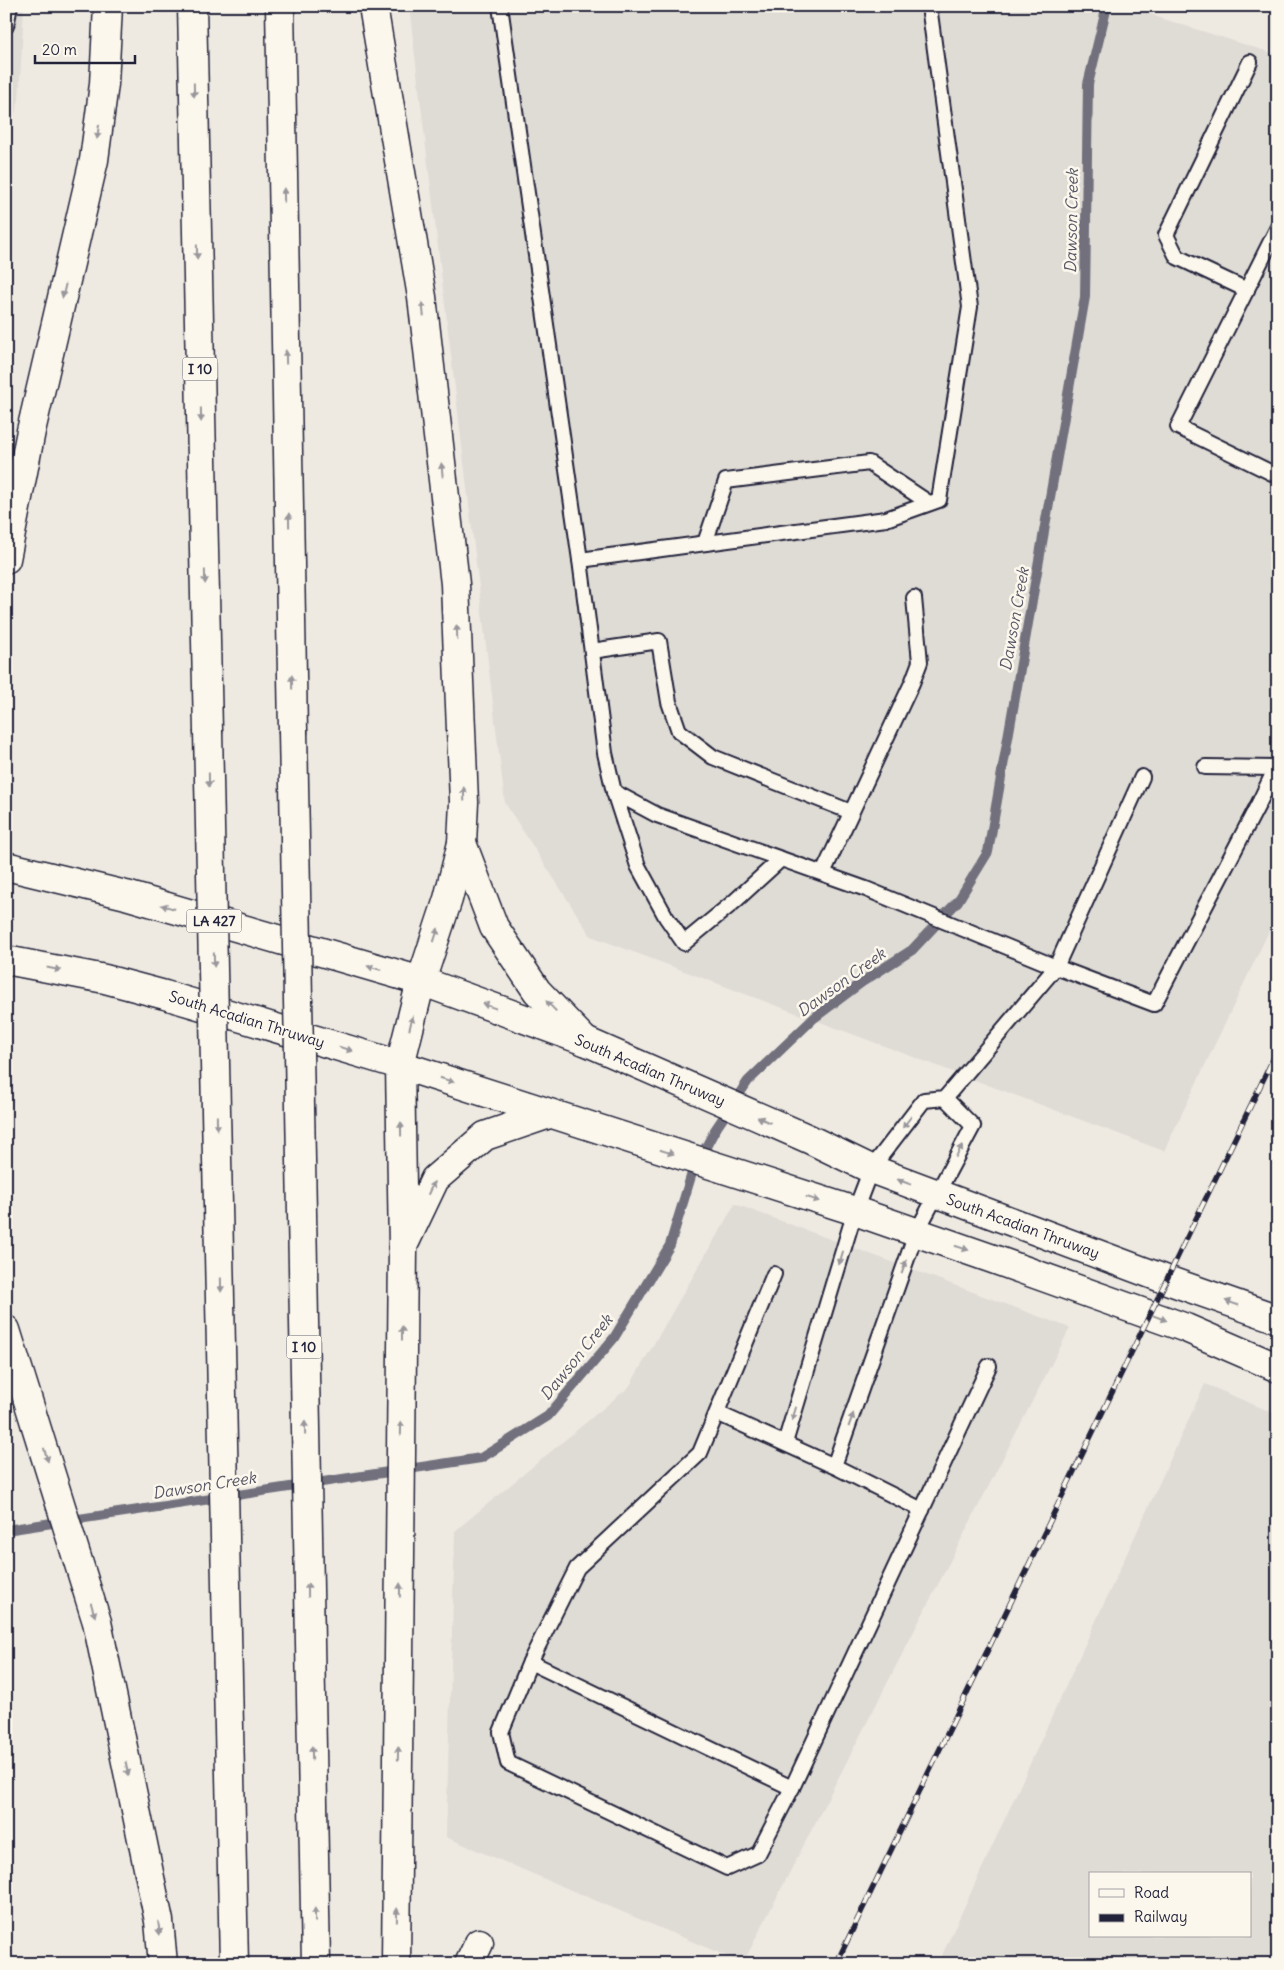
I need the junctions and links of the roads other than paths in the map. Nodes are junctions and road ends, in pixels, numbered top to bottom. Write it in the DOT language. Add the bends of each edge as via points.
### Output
graph roads {
  1 [pos="10,6"];
  2 [pos="108,6"];
  3 [pos="192,6"];
  4 [pos="280,6"];
  5 [pos="373,6"];
  6 [pos="500,6"];
  7 [pos="929,6"];
  8 [pos="6,26"];
  9 [pos="1250,62"];
  10 [pos="1278,227"];
  11 [pos="1247,290"];
  12 [pos="31,431"];
  13 [pos="6,463"];
  14 [pos="1278,476"];
  15 [pos="929,503"];
  16 [pos="705,543"];
  17 [pos="6,559"];
  18 [pos="580,560"];
  19 [pos="914,598"];
  20 [pos="592,651"];
  21 [pos="1277,766"];
  22 [pos="1205,767"];
  23 [pos="1142,777"];
  24 [pos="614,792"];
  25 [pos="851,812"];
  26 [pos="462,843"];
  27 [pos="781,859"];
  28 [pos="6,866"];
  29 [pos="822,873"];
  30 [pos="6,960"];
  31 [pos="1056,967"];
  32 [pos="421,981"];
  33 [pos="585,1041"];
  34 [pos="400,1065"];
  35 [pos="945,1098"];
  36 [pos="549,1114"];
  37 [pos="871,1169"];
  38 [pos="936,1194"];
  39 [pos="855,1211"];
  40 [pos="916,1233"];
  41 [pos="403,1248"];
  42 [pos="774,1274"];
  43 [pos="1278,1319"];
  44 [pos="6,1330"];
  45 [pos="989,1366"];
  46 [pos="1278,1368"];
  47 [pos="717,1413"];
  48 [pos="785,1443"];
  49 [pos="834,1466"];
  50 [pos="922,1510"];
  51 [pos="530,1662"];
  52 [pos="792,1788"];
  53 [pos="164,1964"];
  54 [pos="234,1964"];
  55 [pos="316,1964"];
  56 [pos="396,1964"];
  1 -- 8 [label="lane"];
  2 -- 12 [label="main road, one-way" via="104,84 94,160"];
  3 -- 54 [label="main road, I 10, one-way, bridge"];
  55 -- 4 [label="main road, I 10, one-way, bridge"];
  26 -- 5 [label="main road, one-way" via="464,802 454,584 422,297"];
  6 -- 18 [label="lane"];
  7 -- 15 [label="lane" via="970,307 939,500"];
  9 -- 11 [label="lane" via="1166,235 1177,256"];
  10 -- 11 [label="lane"];
  11 -- 14 [label="lane" via="1178,427"];
  12 -- 13 [label="main road"];
  12 -- 17 [label="main road"];
  15 -- 16 [label="lane" via="886,519"];
  15 -- 16 [label="lane" via="869,463 726,481"];
  16 -- 18 [label="lane"];
  18 -- 20 [label="lane"];
  19 -- 25 [label="lane" via="920,662"];
  20 -- 24 [label="lane" via="604,753"];
  20 -- 25 [label="lane" via="659,642 669,702 679,731 713,757"];
  21 -- 22 [label="lane"];
  21 -- 31 [label="lane" via="1154,1004"];
  23 -- 31 [label="lane"];
  24 -- 27 [label="lane" via="657,815"];
  24 -- 27 [label="lane" via="638,866 684,943"];
  25 -- 29 [label="lane"];
  32 -- 26 [label="main road, one-way" via="448,899"];
  33 -- 26 [label="main road, one-way" via="537,991 494,927"];
  27 -- 29 [label="lane"];
  32 -- 28 [label="main road, South Acadian Thruway / LA 427, one-way" via="126,895"];
  29 -- 31 [label="lane"];
  30 -- 34 [label="main road, South Acadian Thruway, one-way" via="105,979"];
  31 -- 35 [label="lane"];
  33 -- 32 [label="main road, South Acadian Thruway / LA 427, one-way"];
  34 -- 32 [label="main road, one-way"];
  37 -- 33 [label="main road, South Acadian Thruway / LA 427, one-way"];
  34 -- 36 [label="main road, South Acadian Thruway, one-way"];
  41 -- 34 [label="main road, one-way"];
  35 -- 37 [label="lane, one-way" via="924,1100"];
  38 -- 35 [label="lane, one-way" via="973,1126"];
  36 -- 39 [label="main road, South Acadian Thruway, one-way"];
  41 -- 36 [label="main road, one-way" via="435,1179 485,1136"];
  38 -- 37 [label="main road, South Acadian Thruway / LA 427, one-way"];
  37 -- 39 [label="lane"];
  38 -- 40 [label="lane"];
  43 -- 38 [label="main road, South Acadian Thruway / LA 427, one-way"];
  39 -- 40 [label="main road, South Acadian Thruway"];
  39 -- 48 [label="lane, one-way"];
  40 -- 46 [label="main road, South Acadian Thruway, one-way" via="1133,1308"];
  49 -- 40 [label="lane, one-way"];
  56 -- 41 [label="main road, one-way"];
  42 -- 47 [label="lane"];
  44 -- 53 [label="main road, one-way" via="97,1622 159,1920"];
  45 -- 50 [label="lane"];
  47 -- 48 [label="lane"];
  47 -- 51 [label="lane" via="700,1453 577,1568"];
  48 -- 49 [label="lane"];
  49 -- 50 [label="lane"];
  50 -- 52 [label="lane"];
  51 -- 52 [label="lane"];
  51 -- 52 [label="lane" via="501,1732 508,1762 552,1784 727,1868 758,1854"];
}
